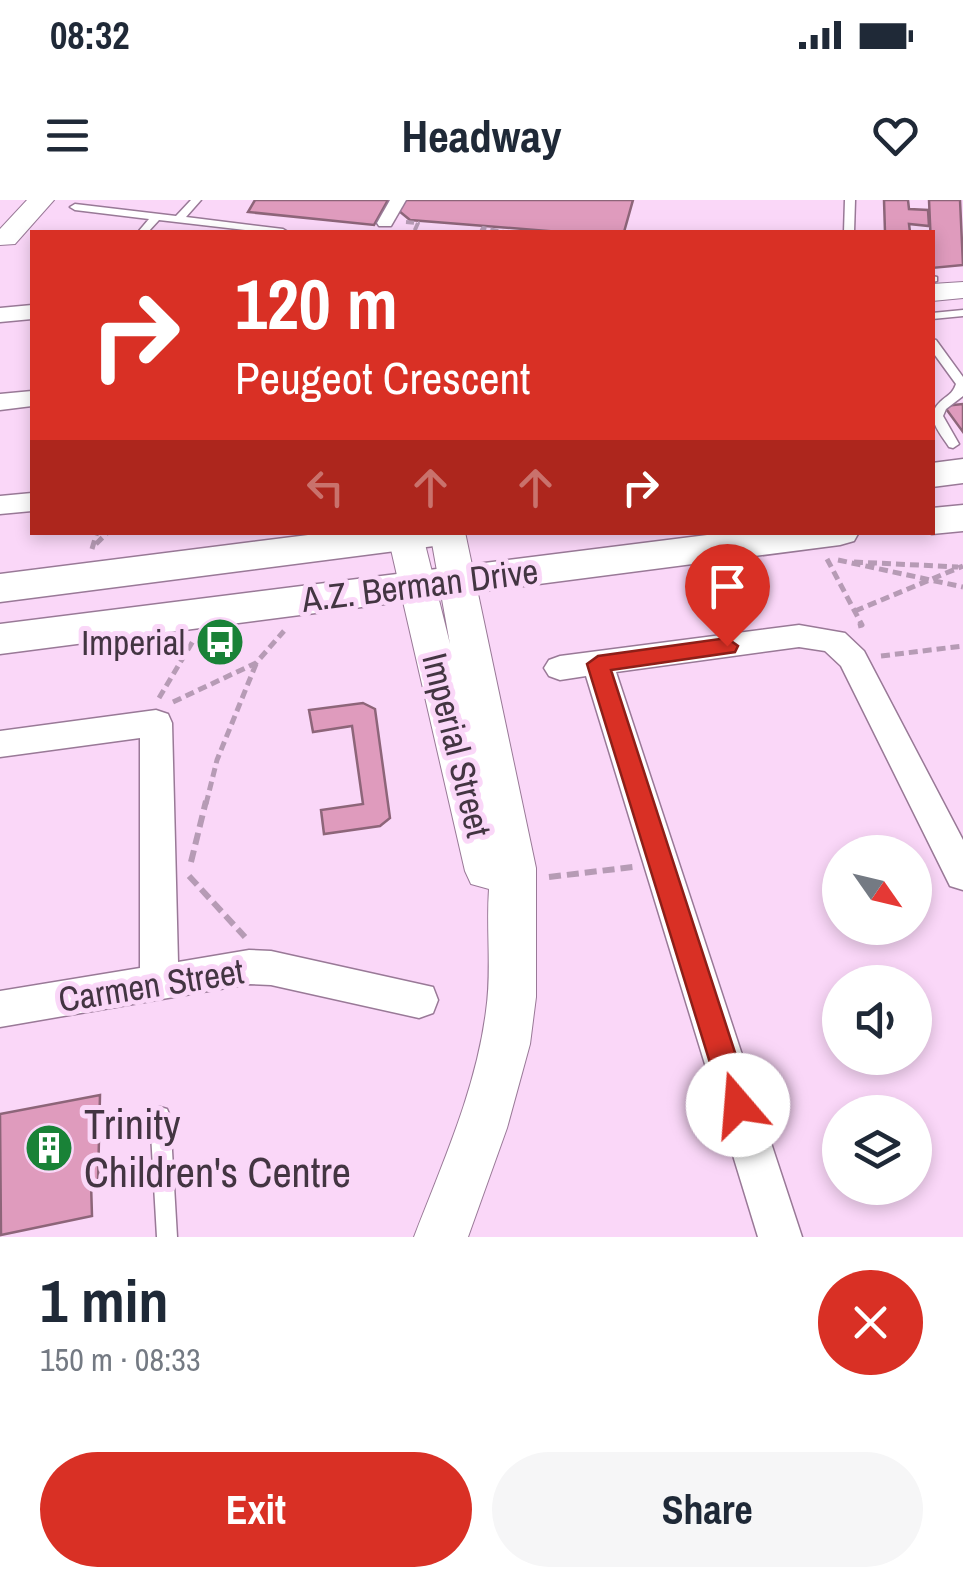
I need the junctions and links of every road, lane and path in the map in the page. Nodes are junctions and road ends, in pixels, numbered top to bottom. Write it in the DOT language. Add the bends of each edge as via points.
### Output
graph roads {
  1 [pos="41,200"];
  2 [pos="196,200"];
  3 [pos="398,200"];
  4 [pos="850,200"];
  5 [pos="75,207"];
  6 [pos="114,212"];
  7 [pos="156,217"];
  8 [pos="178,220"];
  9 [pos="104,224"];
  10 [pos="386,224"];
  11 [pos="202,228"];
  12 [pos="144,230"];
  13 [pos="245,230"];
  14 [pos="849,230"];
  15 [pos="13,236"];
  16 [pos="963,276"];
  17 [pos="935,279"];
  18 [pos="963,290"];
  19 [pos="935,293"];
  20 [pos="30,312"];
  21 [pos="963,313"];
  22 [pos="0,314"];
  23 [pos="935,316"];
  24 [pos="935,346"];
  25 [pos="30,399"];
  26 [pos="0,402"];
  27 [pos="953,458"];
  28 [pos="30,502"];
  29 [pos="0,505"];
  30 [pos="963,518"];
  31 [pos="935,521"];
  32 [pos="96,535"];
  33 [pos="105,535"];
  34 [pos="417,535"];
  35 [pos="425,535"];
  36 [pos="94,546"];
  37 [pos="843,547"];
  38 [pos="90,556"];
  39 [pos="962,567"];
  40 [pos="929,580"];
  41 [pos="437,583"];
  42 [pos="963,587"];
  43 [pos="0,588"];
  44 [pos="855,611"];
  45 [pos="285,630"];
  46 [pos="0,639"];
  47 [pos="193,641"];
  48 [pos="852,643"];
  49 [pos="963,646"];
  50 [pos="256,663"];
  51 [pos="598,664"];
  52 [pos="560,668"];
  53 [pos="0,744"];
  54 [pos="646,865"];
  55 [pos="173,876"];
  56 [pos="963,876"];
  57 [pos="522,888"];
  58 [pos="260,946"];
  59 [pos="159,982"];
  60 [pos="419,1000"];
  61 [pos="0,1009"];
  62 [pos="160,1116"];
  63 [pos="167,1237"];
  64 [pos="441,1237"];
  65 [pos="780,1237"];
  1 -- 15 [label="street"];
  2 -- 8 [label="lane"];
  3 -- 10 [label="street"];
  4 -- 14 [label="lane"];
  5 -- 6 [label="lane"];
  6 -- 7 [label="lane"];
  6 -- 9 [label="lane"];
  7 -- 8 [label="lane"];
  7 -- 12 [label="lane"];
  8 -- 11 [label="lane"];
  11 -- 13 [label="lane"];
  16 -- 17 [label="street"];
  18 -- 19 [label="street"];
  20 -- 22 [label="street"];
  21 -- 23 [label="lane"];
  24 -- 27 [label="lane" via="962,384 937,410"];
  25 -- 26 [label="street"];
  28 -- 29 [label="street"];
  30 -- 31 [label="main road"];
  32 -- 36 [label="path"];
  33 -- 36 [label="path"];
  34 -- 43 [label="main road, A.Z. Berman Drive"];
  35 -- 41 [label="street, Imperial Street"];
  36 -- 38 [label="path"];
  37 -- 39 [label="path"];
  37 -- 40 [label="path"];
  37 -- 41 [label="main road, A.Z. Berman Drive"];
  37 -- 44 [label="path" via="826,556"];
  39 -- 40 [label="path"];
  40 -- 42 [label="path"];
  40 -- 44 [label="path"];
  41 -- 46 [label="main road, A.Z. Berman Drive"];
  41 -- 57 [label="street, Imperial Street" via="488,872"];
  44 -- 48 [label="path" via="862,625"];
  45 -- 50 [label="path"];
  47 -- 50 [label="path" via="156,708"];
  48 -- 49 [label="path"];
  48 -- 51 [label="street" via="811,636"];
  48 -- 56 [label="street"];
  50 -- 55 [label="path"];
  51 -- 52 [label="street"];
  51 -- 65 [label="street"];
  53 -- 55 [label="street" via="156,723"];
  54 -- 57 [label="path"];
  55 -- 58 [label="path" via="206,891 233,930"];
  55 -- 59 [label="street"];
  57 -- 64 [label="street, Imperial Street" via="504,1046"];
  59 -- 60 [label="street, Carmen Street" via="271,968"];
  59 -- 61 [label="street, Carmen Street"];
  62 -- 63 [label="lane"];
}
